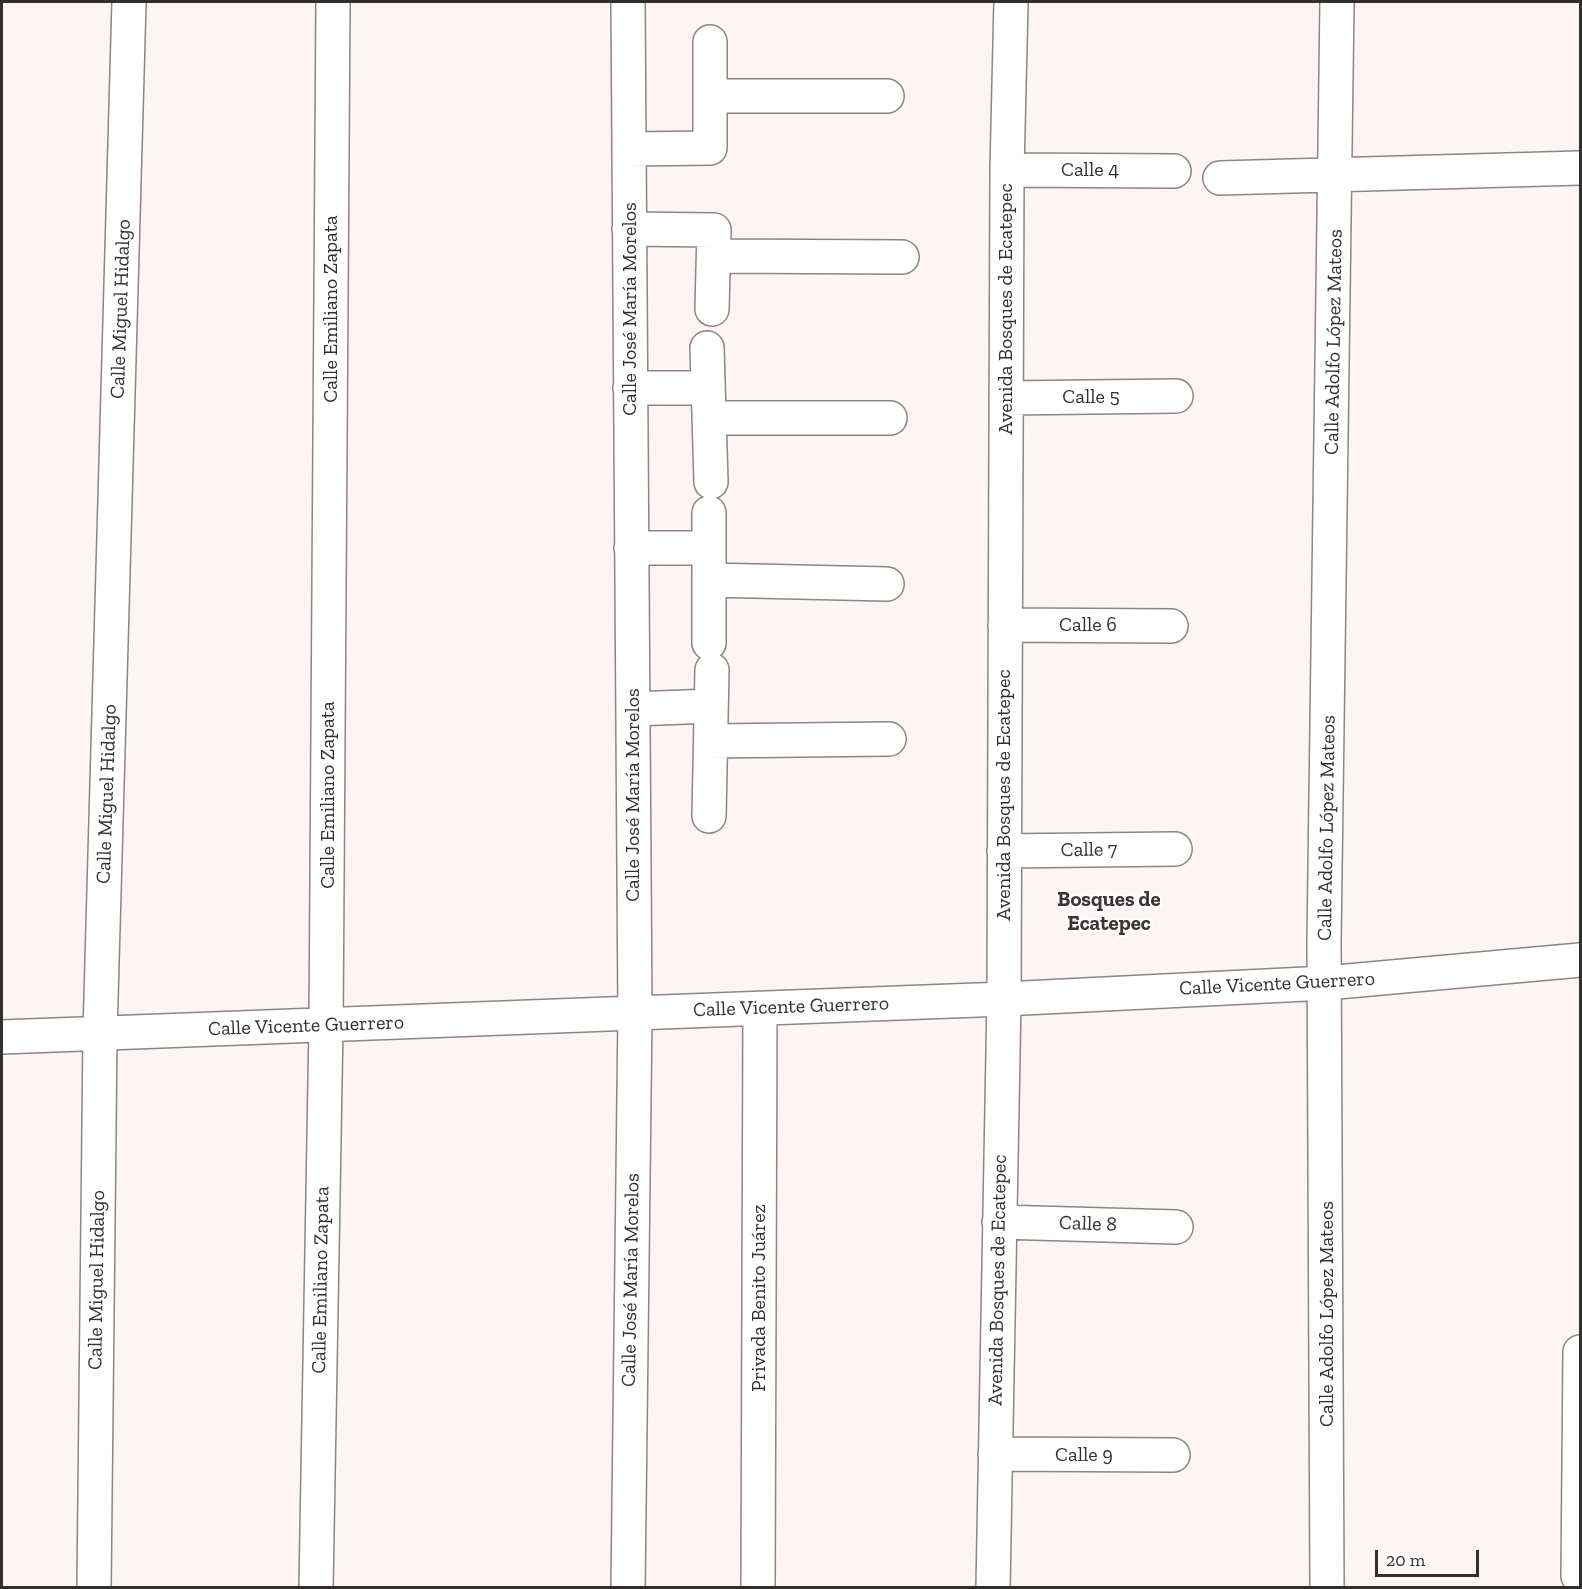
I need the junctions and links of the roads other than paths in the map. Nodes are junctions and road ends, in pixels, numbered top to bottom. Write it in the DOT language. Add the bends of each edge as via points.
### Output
graph roads {
  1 [pos="129,2"];
  2 [pos="333,2"];
  3 [pos="628,2"];
  4 [pos="1011,2"];
  5 [pos="1337,2"];
  6 [pos="710,42"];
  7 [pos="710,96"];
  8 [pos="887,96"];
  9 [pos="629,149"];
  10 [pos="1581,168"];
  11 [pos="1007,170"];
  12 [pos="1174,171"];
  13 [pos="1336,176"];
  14 [pos="1220,178"];
  15 [pos="629,229"];
  16 [pos="714,256"];
  17 [pos="902,257"];
  18 [pos="712,309"];
  19 [pos="707,348"];
  20 [pos="630,388"];
  21 [pos="1176,396"];
  22 [pos="1006,398"];
  23 [pos="708,403"];
  24 [pos="890,418"];
  25 [pos="631,548"];
  26 [pos="709,548"];
  27 [pos="709,580"];
  28 [pos="887,584"];
  29 [pos="1005,625"];
  30 [pos="1172,626"];
  31 [pos="711,706"];
  32 [pos="633,709"];
  33 [pos="889,739"];
  34 [pos="711,741"];
  35 [pos="709,816"];
  36 [pos="1174,849"];
  37 [pos="1004,851"];
  38 [pos="1581,960"];
  39 [pos="1326,983"];
  40 [pos="1004,999"];
  41 [pos="760,1009"];
  42 [pos="634,1013"];
  43 [pos="326,1025"];
  44 [pos="100,1034"];
  45 [pos="2,1037"];
  46 [pos="999,1222"];
  47 [pos="1176,1227"];
  48 [pos="1580,1355"];
  49 [pos="995,1454"];
  50 [pos="1173,1455"];
  51 [pos="1578,1576"];
  52 [pos="94,1587"];
  53 [pos="316,1587"];
  54 [pos="628,1587"];
  55 [pos="758,1587"];
  56 [pos="993,1587"];
  57 [pos="1327,1587"];
  1 -- 44 [label="street, Calle Miguel Hidalgo"];
  2 -- 43 [label="street, Calle Emiliano Zapata"];
  3 -- 9 [label="street, Calle José María Morelos"];
  4 -- 11 [label="street, Avenida Bosques de Ecatepec"];
  5 -- 13 [label="street, Calle Adolfo López Mateos"];
  6 -- 7 [label="street"];
  7 -- 8 [label="street"];
  7 -- 9 [label="street" via="710,148"];
  9 -- 15 [label="street, Calle José María Morelos"];
  10 -- 13 [label="street"];
  11 -- 12 [label="street, Calle 4"];
  11 -- 22 [label="street, Avenida Bosques de Ecatepec"];
  13 -- 14 [label="street"];
  13 -- 39 [label="street, Calle Adolfo López Mateos"];
  15 -- 16 [label="street" via="714,230"];
  15 -- 20 [label="street, Calle José María Morelos"];
  16 -- 17 [label="street"];
  16 -- 18 [label="street"];
  19 -- 23 [label="street"];
  20 -- 23 [label="street"];
  20 -- 25 [label="street, Calle José María Morelos"];
  21 -- 22 [label="street, Calle 5"];
  22 -- 29 [label="street, Avenida Bosques de Ecatepec"];
  23 -- 24 [label="street"];
  23 -- 26 [label="street"];
  25 -- 26 [label="street"];
  25 -- 32 [label="street, Calle José María Morelos"];
  26 -- 27 [label="street"];
  27 -- 28 [label="street"];
  27 -- 31 [label="street"];
  29 -- 30 [label="street, Calle 6"];
  29 -- 37 [label="street, Avenida Bosques de Ecatepec"];
  31 -- 32 [label="street"];
  31 -- 34 [label="street"];
  32 -- 42 [label="street, Calle José María Morelos"];
  33 -- 34 [label="street"];
  34 -- 35 [label="street"];
  36 -- 37 [label="street, Calle 7"];
  37 -- 40 [label="street, Avenida Bosques de Ecatepec"];
  38 -- 39 [label="street, Calle Vicente Guerrero"];
  39 -- 40 [label="street, Calle Vicente Guerrero"];
  39 -- 57 [label="street, Calle Adolfo López Mateos"];
  40 -- 41 [label="street, Calle Vicente Guerrero"];
  40 -- 46 [label="street, Avenida Bosques de Ecatepec"];
  41 -- 42 [label="street, Calle Vicente Guerrero"];
  41 -- 55 [label="street, Privada Benito Juárez"];
  42 -- 43 [label="street, Calle Vicente Guerrero"];
  42 -- 54 [label="street, Calle José María Morelos"];
  43 -- 44 [label="street, Calle Vicente Guerrero"];
  43 -- 53 [label="street, Calle Emiliano Zapata"];
  44 -- 45 [label="street, Calle Vicente Guerrero"];
  44 -- 52 [label="street, Calle Miguel Hidalgo"];
  46 -- 47 [label="street, Calle 8"];
  46 -- 49 [label="street, Avenida Bosques de Ecatepec"];
  48 -- 51 [label="street"];
  49 -- 50 [label="street, Calle 9"];
  49 -- 56 [label="street, Avenida Bosques de Ecatepec"];
}
